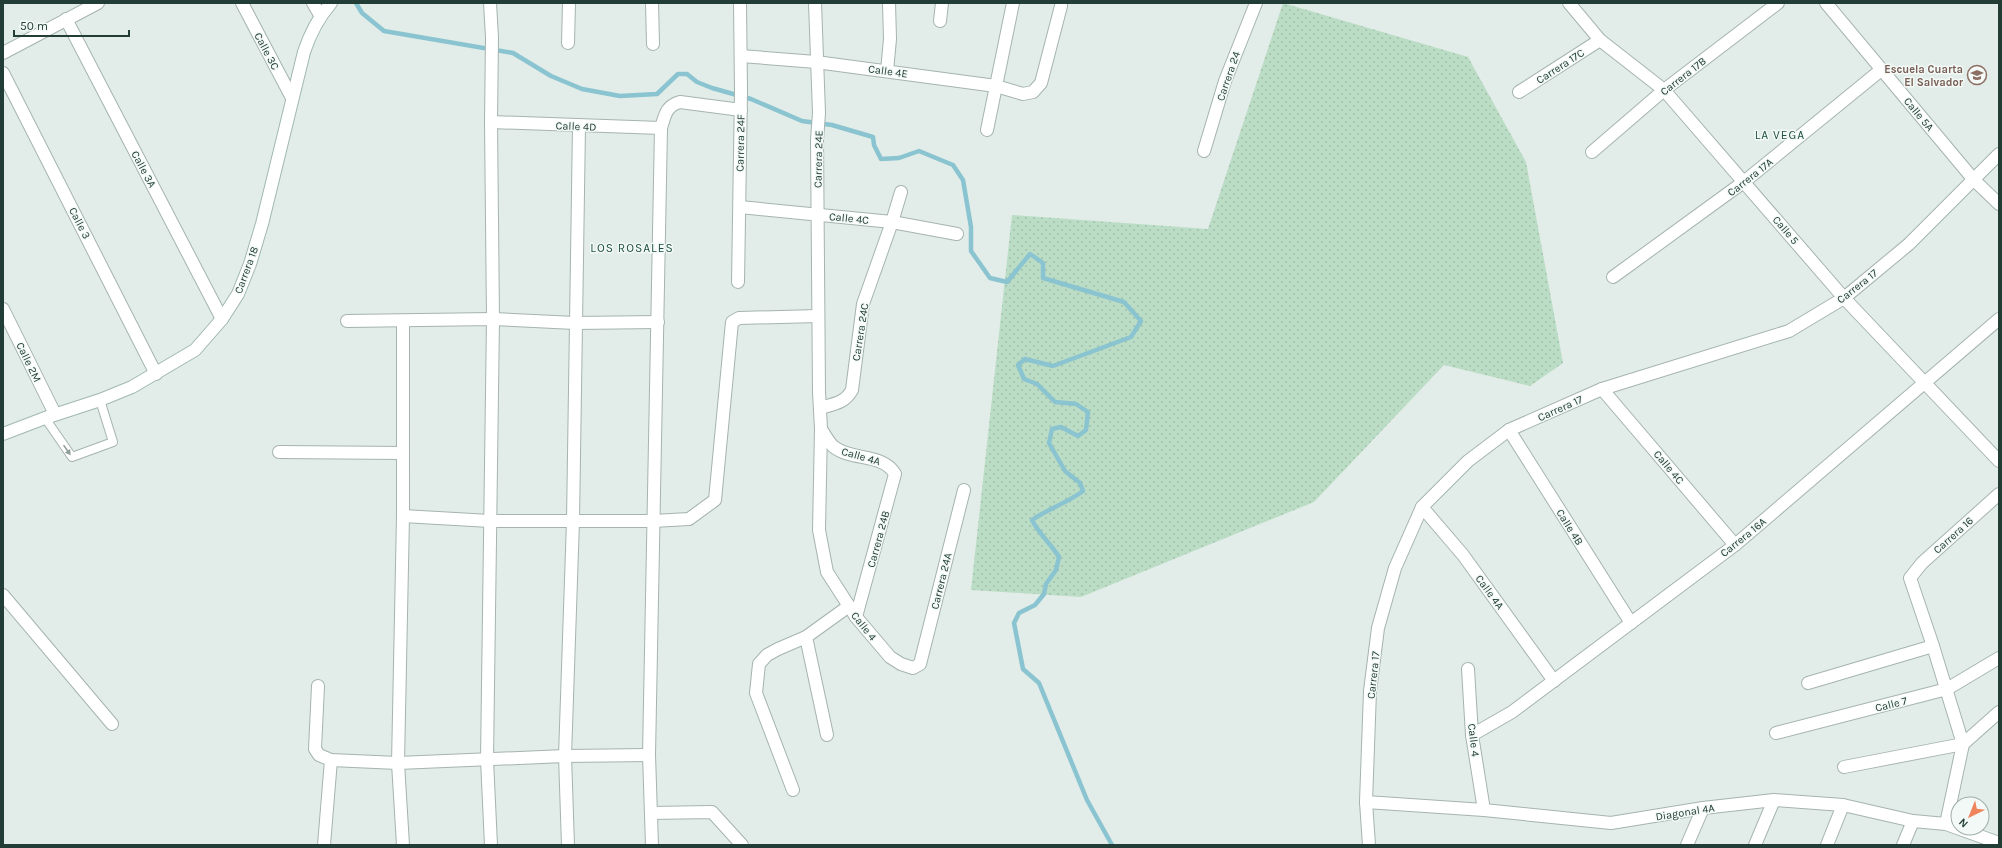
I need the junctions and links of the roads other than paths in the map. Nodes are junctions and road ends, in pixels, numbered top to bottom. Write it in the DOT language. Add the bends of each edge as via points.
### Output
graph roads {
  1 [pos="98,3"];
  2 [pos="242,3"];
  3 [pos="313,3"];
  4 [pos="331,3"];
  5 [pos="490,3"];
  6 [pos="569,3"];
  7 [pos="652,3"];
  8 [pos="740,3"];
  9 [pos="815,3"];
  10 [pos="889,3"];
  11 [pos="942,3"];
  12 [pos="1013,3"];
  13 [pos="1256,3"];
  14 [pos="1570,3"];
  15 [pos="1778,3"];
  16 [pos="1826,3"];
  17 [pos="1062,6"];
  18 [pos="320,15"];
  19 [pos="66,19"];
  20 [pos="940,21"];
  21 [pos="1600,40"];
  22 [pos="568,43"];
  23 [pos="653,44"];
  24 [pos="3,53"];
  25 [pos="741,56"];
  26 [pos="816,62"];
  27 [pos="1881,70"];
  28 [pos="887,71"];
  29 [pos="3,72"];
  30 [pos="996,86"];
  31 [pos="1664,90"];
  32 [pos="1519,92"];
  33 [pos="292,98"];
  34 [pos="741,108"];
  35 [pos="491,122"];
  36 [pos="579,126"];
  37 [pos="661,128"];
  38 [pos="987,130"];
  39 [pos="1204,151"];
  40 [pos="1592,152"];
  41 [pos="1999,154"];
  42 [pos="1974,180"];
  43 [pos="1745,182"];
  44 [pos="901,192"];
  45 [pos="1999,204"];
  46 [pos="740,207"];
  47 [pos="817,214"];
  48 [pos="892,222"];
  49 [pos="957,234"];
  50 [pos="1613,277"];
  51 [pos="738,282"];
  52 [pos="1844,298"];
  53 [pos="3,309"];
  54 [pos="818,316"];
  55 [pos="222,319"];
  56 [pos="493,319"];
  57 [pos="1999,319"];
  58 [pos="347,321"];
  59 [pos="403,321"];
  60 [pos="658,322"];
  61 [pos="575,323"];
  62 [pos="156,374"];
  63 [pos="1924,383"];
  64 [pos="1602,389"];
  65 [pos="100,400"];
  66 [pos="820,408"];
  67 [pos="50,416"];
  68 [pos="821,430"];
  69 [pos="1509,430"];
  70 [pos="3,434"];
  71 [pos="279,452"];
  72 [pos="403,453"];
  73 [pos="1999,461"];
  74 [pos="887,463"];
  75 [pos="964,490"];
  76 [pos="1999,494"];
  77 [pos="1422,507"];
  78 [pos="403,516"];
  79 [pos="490,521"];
  80 [pos="573,521"];
  81 [pos="654,521"];
  82 [pos="1735,545"];
  83 [pos="3,595"];
  84 [pos="849,606"];
  85 [pos="856,617"];
  86 [pos="1631,623"];
  87 [pos="806,637"];
  88 [pos="1934,646"];
  89 [pos="1999,658"];
  90 [pos="913,668"];
  91 [pos="1468,668"];
  92 [pos="1554,681"];
  93 [pos="1808,683"];
  94 [pos="318,686"];
  95 [pos="1947,689"];
  96 [pos="1999,712"];
  97 [pos="112,724"];
  98 [pos="1776,733"];
  99 [pos="1472,735"];
  100 [pos="827,736"];
  101 [pos="1963,744"];
  102 [pos="649,755"];
  103 [pos="565,756"];
  104 [pos="331,760"];
  105 [pos="487,760"];
  106 [pos="398,763"];
  107 [pos="1844,766"];
  108 [pos="793,790"];
  109 [pos="1774,800"];
  110 [pos="1366,802"];
  111 [pos="1843,805"];
  112 [pos="1703,808"];
  113 [pos="1484,810"];
  114 [pos="651,813"];
  115 [pos="1913,821"];
  116 [pos="1946,824"];
  117 [pos="1984,841"];
  118 [pos="1999,843"];
  119 [pos="324,845"];
  120 [pos="403,845"];
  121 [pos="491,845"];
  122 [pos="568,845"];
  123 [pos="652,845"];
  124 [pos="742,845"];
  125 [pos="1369,845"];
  126 [pos="1687,845"];
  127 [pos="1755,845"];
  128 [pos="1827,845"];
  129 [pos="1903,845"];
  1 -- 19 [label="street"];
  2 -- 33 [label="street, Calle 3C"];
  3 -- 18 [label="street"];
  4 -- 18 [label="street, Carrera 18"];
  5 -- 35 [label="street"];
  6 -- 22 [label="street"];
  7 -- 23 [label="street"];
  8 -- 25 [label="street, Carrera 24F"];
  9 -- 26 [label="street, Carrera 24E"];
  10 -- 28 [label="street" via="890,39"];
  11 -- 20 [label="street"];
  12 -- 30 [label="street"];
  13 -- 39 [label="street, Carrera 24" via="1225,81"];
  14 -- 21 [label="street, Calle 5"];
  15 -- 31 [label="street, Carrera 17B"];
  16 -- 27 [label="street, Calle 5A"];
  17 -- 30 [label="street, Calle 4E" via="1041,83 1033,92 1024,94"];
  18 -- 33 [label="street, Carrera 18" via="304,52"];
  19 -- 24 [label="street"];
  19 -- 55 [label="street, Calle 3A"];
  21 -- 31 [label="street, Calle 5"];
  21 -- 32 [label="street, Carrera 17C"];
  25 -- 26 [label="street, Calle 4E"];
  25 -- 34 [label="street, Carrera 24F"];
  26 -- 28 [label="street, Calle 4E"];
  26 -- 47 [label="street, Carrera 24E" via="819,113"];
  27 -- 42 [label="street, Calle 5A"];
  27 -- 43 [label="street, Carrera 17A"];
  28 -- 30 [label="street, Calle 4E"];
  29 -- 62 [label="street, Calle 3"];
  30 -- 38 [label="street"];
  31 -- 40 [label="street, Carrera 17B"];
  31 -- 43 [label="street, Calle 5"];
  33 -- 55 [label="street, Carrera 18" via="250,264 238,294"];
  34 -- 37 [label="street" via="680,102 671,104 665,113"];
  34 -- 46 [label="street, Carrera 24F"];
  35 -- 36 [label="street, Calle 4D"];
  35 -- 56 [label="street"];
  36 -- 37 [label="street, Calle 4D"];
  36 -- 61 [label="street"];
  37 -- 60 [label="street"];
  41 -- 42 [label="street, Carrera 17"];
  42 -- 45 [label="street, Calle 5A"];
  42 -- 52 [label="street, Carrera 17" via="1909,244"];
  43 -- 50 [label="street, Carrera 17A"];
  43 -- 52 [label="street, Calle 5"];
  44 -- 48 [label="street, Carrera 24C"];
  46 -- 47 [label="street, Calle 4C"];
  46 -- 51 [label="street, Carrera 24F"];
  47 -- 48 [label="street, Calle 4C"];
  47 -- 54 [label="street, Carrera 24E"];
  48 -- 49 [label="street, Calle 4C"];
  48 -- 66 [label="street, Carrera 24C" via="864,304 852,390 842,402"];
  52 -- 63 [label="street, Calle 5"];
  52 -- 64 [label="street, Carrera 17" via="1789,331"];
  53 -- 67 [label="street, Calle 2M"];
  54 -- 66 [label="street"];
  54 -- 81 [label="street" via="739,318 732,322 715,500 689,519"];
  55 -- 62 [label="street, Carrera 18" via="195,350"];
  56 -- 59 [label="street"];
  56 -- 61 [label="street"];
  56 -- 79 [label="street"];
  57 -- 63 [label="street, Carrera 16A"];
  58 -- 59 [label="street"];
  59 -- 72 [label="street"];
  60 -- 61 [label="street"];
  60 -- 81 [label="street"];
  61 -- 80 [label="street"];
  62 -- 65 [label="street, Carrera 18"];
  63 -- 73 [label="street, Calle 5"];
  63 -- 82 [label="street, Carrera 16A"];
  64 -- 69 [label="street, Carrera 17"];
  64 -- 82 [label="street, Calle 4C"];
  65 -- 67 [label="street, Carrera 18"];
  67 -- 65 [label="lane, one-way" via="72,457 113,442"];
  66 -- 68 [label="street"];
  67 -- 70 [label="street, Carrera 18"];
  68 -- 74 [label="street, Calle 4A" via="832,446 838,449 854,456"];
  68 -- 84 [label="street, Calle 4" via="819,530 827,572"];
  69 -- 77 [label="street, Carrera 17" via="1468,461"];
  69 -- 86 [label="street, Calle 4B"];
  71 -- 72 [label="street"];
  72 -- 78 [label="street"];
  74 -- 85 [label="street, Carrera 24B" via="895,474"];
  75 -- 90 [label="street, Carrera 24A" via="923,654 920,664"];
  76 -- 88 [label="street, Carrera 16" via="1922,563 1910,578"];
  77 -- 92 [label="street, Calle 4A" via="1463,554"];
  77 -- 110 [label="street, Carrera 17" via="1395,568 1378,628 1370,690"];
  78 -- 79 [label="street"];
  78 -- 106 [label="street"];
  79 -- 80 [label="street"];
  79 -- 105 [label="street"];
  80 -- 81 [label="street"];
  80 -- 103 [label="street"];
  81 -- 102 [label="street"];
  82 -- 86 [label="street, Carrera 16A"];
  83 -- 97 [label="street"];
  84 -- 85 [label="street, Calle 4"];
  84 -- 87 [label="street"];
  85 -- 90 [label="street, Calle 4" via="890,657"];
  86 -- 92 [label="street, Carrera 16A"];
  87 -- 100 [label="street"];
  87 -- 108 [label="street" via="766,655 759,664 757,676 756,693"];
  88 -- 93 [label="street"];
  88 -- 95 [label="street"];
  89 -- 95 [label="street, Calle 7"];
  91 -- 99 [label="street, Calle 4"];
  92 -- 99 [label="street, Carrera 16A" via="1512,712"];
  94 -- 104 [label="street" via="315,749 319,756"];
  95 -- 98 [label="street, Calle 7"];
  95 -- 101 [label="street"];
  96 -- 101 [label="street"];
  99 -- 113 [label="street, Calle 4"];
  101 -- 107 [label="street"];
  101 -- 116 [label="street"];
  102 -- 103 [label="street"];
  102 -- 114 [label="street"];
  103 -- 105 [label="street"];
  103 -- 122 [label="street"];
  104 -- 106 [label="street"];
  104 -- 119 [label="street"];
  105 -- 106 [label="street"];
  105 -- 121 [label="street"];
  106 -- 120 [label="street"];
  109 -- 111 [label="street, Diagonal 4A"];
  109 -- 112 [label="street, Diagonal 4A"];
  109 -- 127 [label="street"];
  110 -- 113 [label="street, Diagonal 4A"];
  110 -- 125 [label="street, Carrera 17"];
  111 -- 115 [label="street, Diagonal 4A"];
  111 -- 128 [label="street"];
  112 -- 113 [label="street, Diagonal 4A" via="1610,823"];
  112 -- 126 [label="street"];
  114 -- 123 [label="street"];
  114 -- 124 [label="street" via="712,812"];
  115 -- 116 [label="street, Diagonal 4A"];
  115 -- 129 [label="street"];
  116 -- 117 [label="street, Diagonal 4A"];
  117 -- 118 [label="street, Diagonal 4A"];
}
